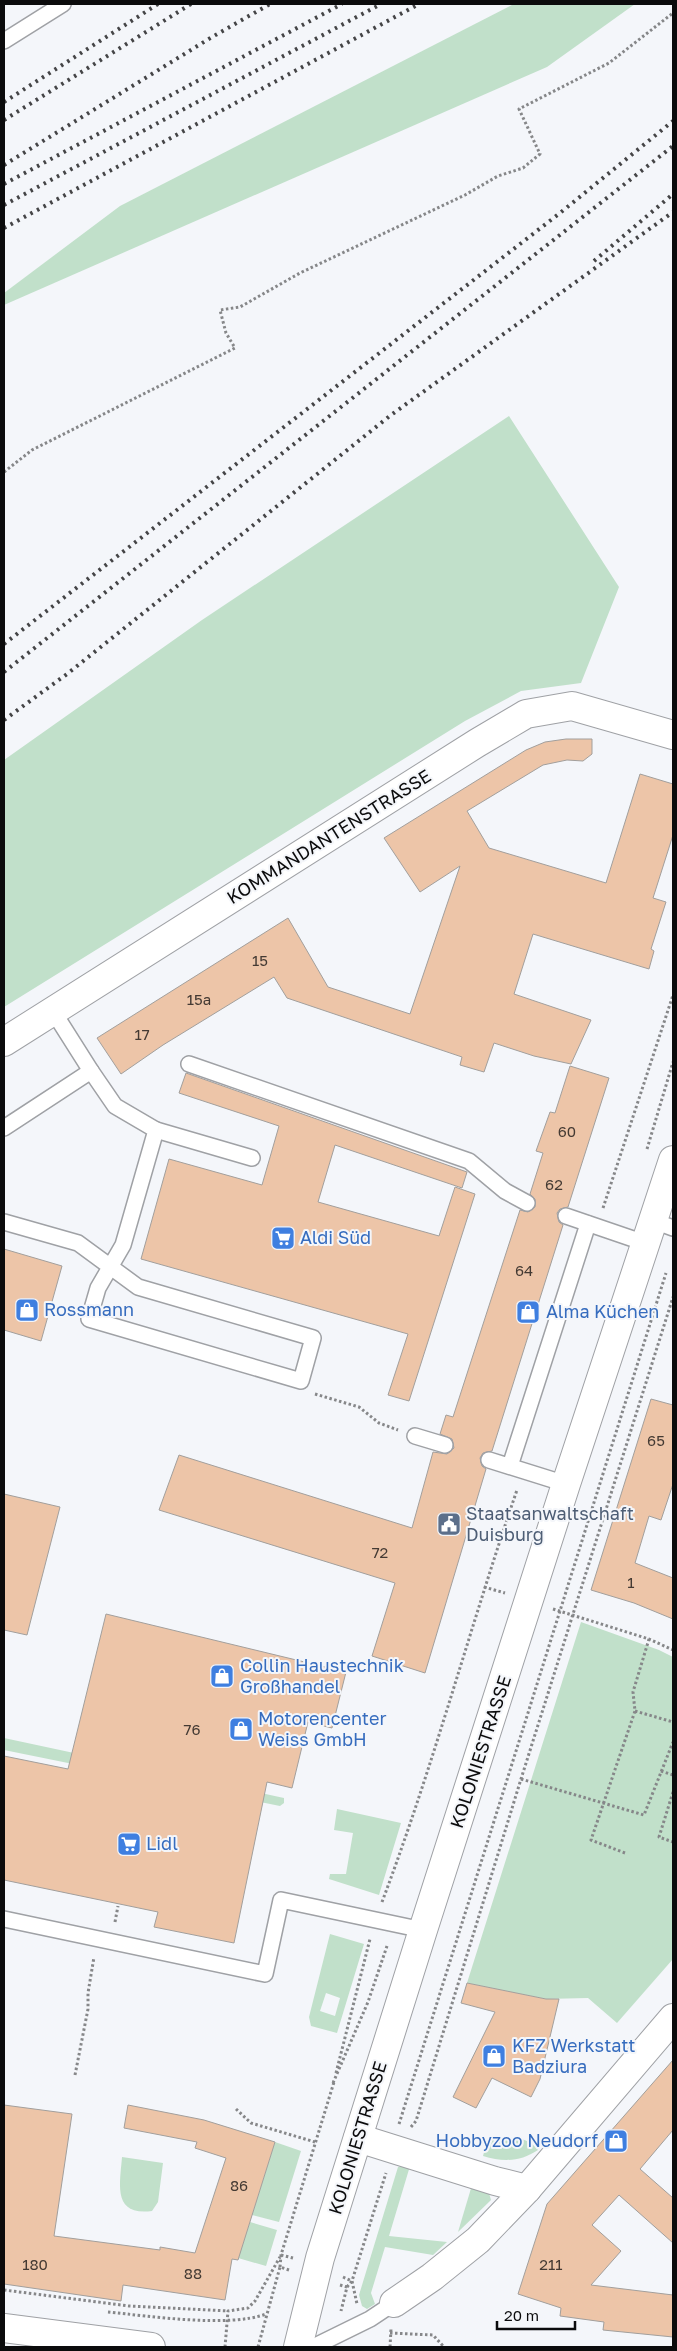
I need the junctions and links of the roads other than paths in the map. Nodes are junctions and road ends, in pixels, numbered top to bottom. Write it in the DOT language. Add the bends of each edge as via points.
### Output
graph roads {
  1 [pos="63,4"];
  2 [pos="4,41"];
  3 [pos="673,735"];
  4 [pos="53,1011"];
  5 [pos="4,1042"];
  6 [pos="189,1064"];
  7 [pos="92,1071"];
  8 [pos="4,1128"];
  9 [pos="156,1130"];
  10 [pos="252,1158"];
  11 [pos="673,1160"];
  12 [pos="527,1203"];
  13 [pos="566,1216"];
  14 [pos="4,1222"];
  15 [pos="592,1225"];
  16 [pos="658,1231"];
  17 [pos="111,1267"];
  18 [pos="415,1436"];
  19 [pos="445,1445"];
  20 [pos="489,1460"];
  21 [pos="517,1468"];
  22 [pos="566,1484"];
  23 [pos="4,1919"];
  24 [pos="423,1930"];
  25 [pos="673,2018"];
  26 [pos="358,2138"];
  27 [pos="527,2189"];
  28 [pos="394,2303"];
  29 [pos="4,2328"];
  30 [pos="91,2343"];
  31 [pos="151,2347"];
  32 [pos="298,2347"];
  33 [pos="313,2347"];
  1 -- 2 [label="lane"];
  3 -- 4 [label="street, KOMMANDANTENSTRASSE" via="572,706 526,714"];
  4 -- 5 [label="street, KOMMANDANTENSTRASSE"];
  4 -- 7 [label="lane"];
  6 -- 12 [label="lane" via="469,1160 505,1191"];
  7 -- 8 [label="lane"];
  7 -- 9 [label="lane" via="115,1106"];
  9 -- 10 [label="lane"];
  9 -- 17 [label="lane" via="123,1245"];
  11 -- 16 [label="street, KOLONIESTRASSE"];
  13 -- 15 [label="lane"];
  14 -- 17 [label="lane" via="78,1243"];
  15 -- 16 [label="lane"];
  15 -- 21 [label="lane"];
  16 -- 22 [label="street, KOLONIESTRASSE"];
  17 -- 17 [label="lane" via="98,1288 89,1319 301,1381 313,1338 138,1287"];
  18 -- 19 [label="lane"];
  20 -- 21 [label="lane"];
  21 -- 22 [label="lane"];
  22 -- 24 [label="street, KOLONIESTRASSE"];
  23 -- 24 [label="lane" via="265,1974 281,1900"];
  24 -- 26 [label="street, KOLONIESTRASSE"];
  25 -- 27 [label="street"];
  26 -- 27 [label="street"];
  26 -- 32 [label="street, KOLONIESTRASSE" via="316,2272"];
  27 -- 28 [label="street" via="478,2240"];
  28 -- 33 [label="lane" via="370,2319"];
  29 -- 30 [label="street"];
  30 -- 31 [label="street"];
}
